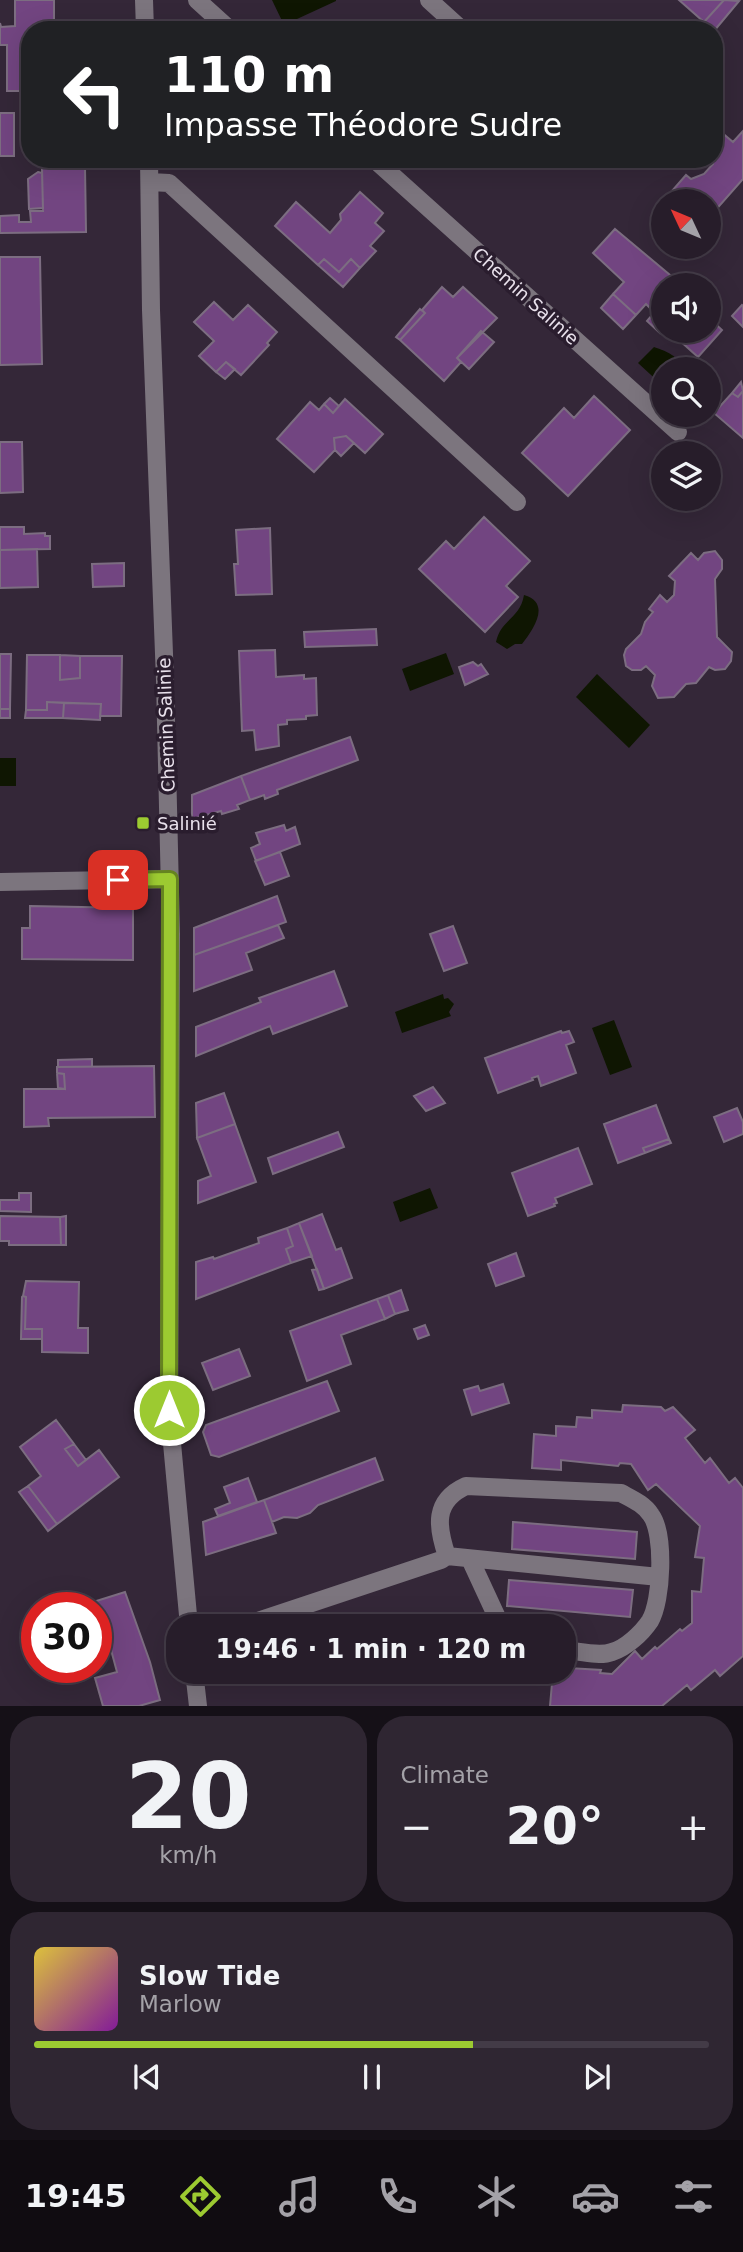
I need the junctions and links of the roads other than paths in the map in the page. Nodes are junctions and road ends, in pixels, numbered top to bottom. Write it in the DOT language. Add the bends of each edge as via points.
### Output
graph roads {
  1 [pos="144,0"];
  2 [pos="197,0"];
  3 [pos="429,0"];
  4 [pos="145,21"];
  5 [pos="220,21"];
  6 [pos="452,21"];
  7 [pos="149,168"];
  8 [pos="384,168"];
  9 [pos="150,182"];
  10 [pos="678,432"];
  11 [pos="517,502"];
  12 [pos="170,879"];
  13 [pos="0,882"];
  14 [pos="447,1556"];
  15 [pos="470,1559"];
  16 [pos="659,1577"];
  17 [pos="189,1614"];
  18 [pos="279,1614"];
  19 [pos="495,1614"];
  20 [pos="576,1651"];
  21 [pos="195,1684"];
  22 [pos="198,1706"];
  1 -- 4 [label="street"];
  2 -- 5 [label="street"];
  3 -- 6 [label="street"];
  7 -- 9 [label="street, Chemin Salinie"];
  8 -- 10 [label="street, Chemin Salinie"];
  9 -- 11 [label="street" via="169,183"];
  9 -- 12 [label="street, Chemin Salinie"];
  12 -- 13 [label="street"];
  12 -- 17 [label="street, Chemin Salinie" via="169,1410"];
  14 -- 15 [label="street"];
  14 -- 16 [label="street" via="438,1531 442,1507 453,1492 466,1486 621,1493 639,1502 660,1532"];
  14 -- 18 [label="street"];
  15 -- 16 [label="street"];
  15 -- 19 [label="street"];
  16 -- 20 [label="street" via="649,1622 626,1646 610,1653"];
  21 -- 22 [label="street"];
}
